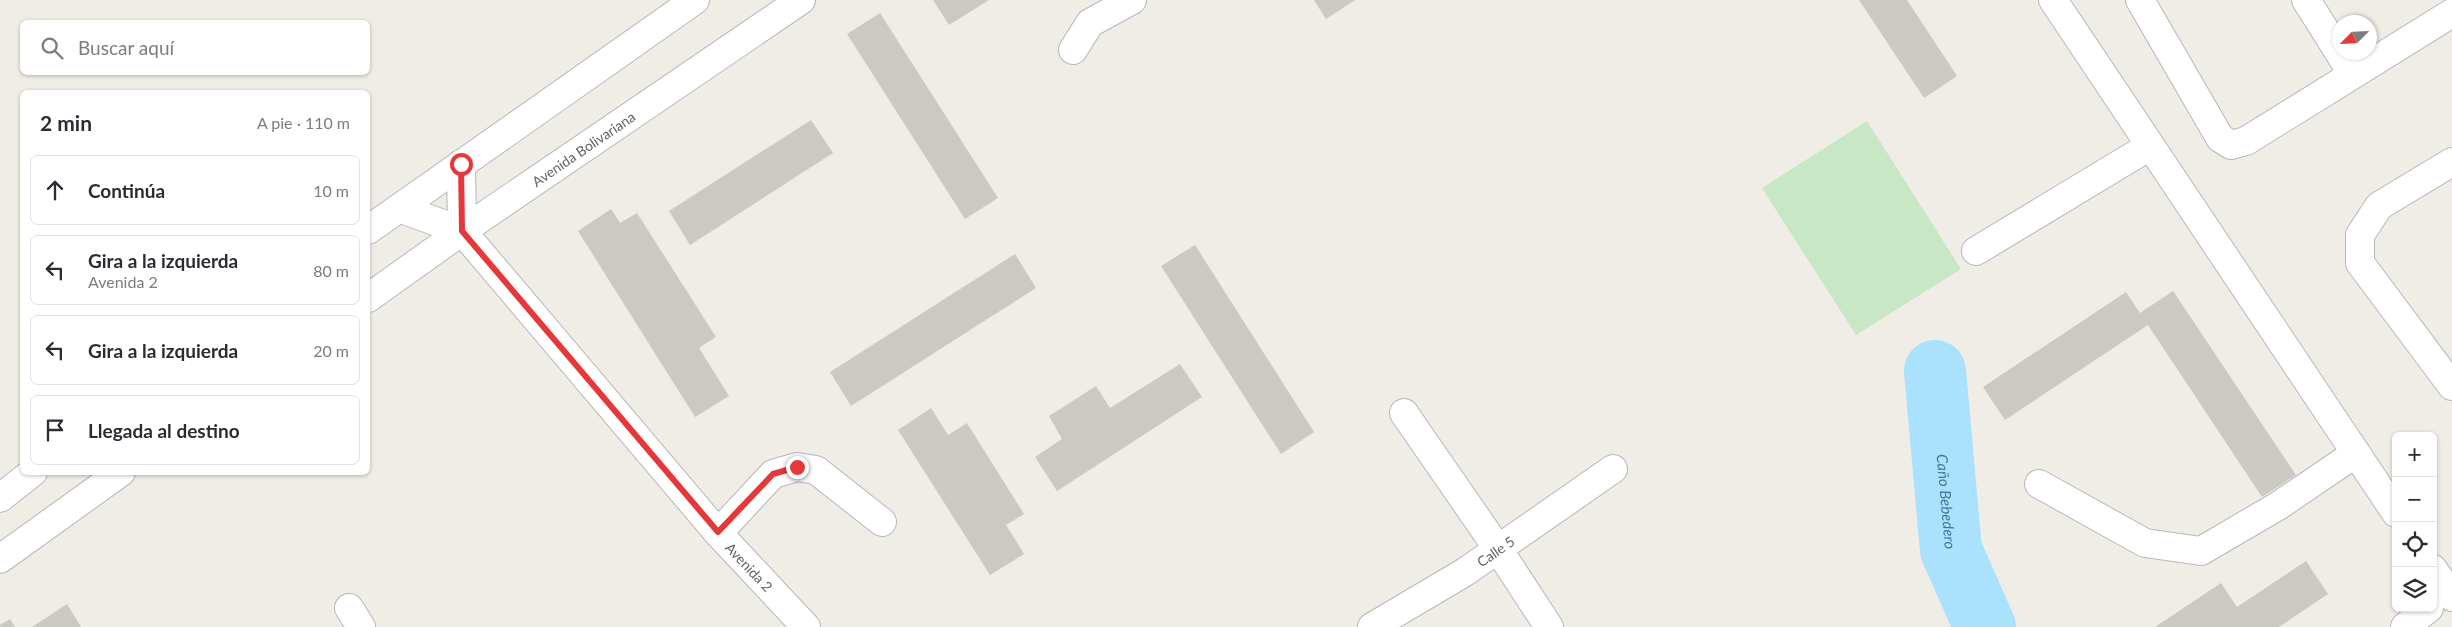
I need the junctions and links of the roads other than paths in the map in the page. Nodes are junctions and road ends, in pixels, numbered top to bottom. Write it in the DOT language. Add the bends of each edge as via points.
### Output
graph roads {
  1 [pos="695,0"];
  2 [pos="802,0"];
  3 [pos="1132,0"];
  4 [pos="2053,0"];
  5 [pos="2140,0"];
  6 [pos="2306,0"];
  7 [pos="2452,13"];
  8 [pos="1073,50"];
  9 [pos="2352,73"];
  10 [pos="2150,146"];
  11 [pos="2452,162"];
  12 [pos="461,164"];
  13 [pos="399,208"];
  14 [pos="370,229"];
  15 [pos="462,231"];
  16 [pos="1976,252"];
  17 [pos="370,297"];
  18 [pos="2452,386"];
  19 [pos="1404,413"];
  20 [pos="2356,453"];
  21 [pos="1614,468"];
  22 [pos="30,475"];
  23 [pos="117,475"];
  24 [pos="2039,484"];
  25 [pos="0,498"];
  26 [pos="2392,507"];
  27 [pos="882,522"];
  28 [pos="718,532"];
  29 [pos="1498,548"];
  30 [pos="0,558"];
  31 [pos="2437,585"];
  32 [pos="2441,601"];
  33 [pos="806,627"];
  34 [pos="1372,627"];
  35 [pos="1549,627"];
  36 [pos="2405,627"];
  1 -- 12 [label="street"];
  2 -- 15 [label="street, Avenida Bolivariana"];
  3 -- 8 [label="street" via="1090,23"];
  4 -- 10 [label="street"];
  5 -- 9 [label="street" via="2220,138 2231,145 2246,141"];
  6 -- 9 [label="street"];
  7 -- 9 [label="street"];
  10 -- 16 [label="street"];
  10 -- 20 [label="street"];
  11 -- 18 [label="street" via="2379,206 2360,235 2360,262"];
  12 -- 13 [label="street"];
  12 -- 15 [label="street"];
  13 -- 14 [label="street"];
  13 -- 15 [label="street"];
  15 -- 17 [label="street, Avenida Bolivariana"];
  15 -- 28 [label="street, Avenida 2"];
  19 -- 29 [label="street"];
  20 -- 24 [label="street" via="2278,506 2201,550 2145,543"];
  20 -- 26 [label="street"];
  21 -- 29 [label="street, Calle 5"];
  22 -- 25 [label="street"];
  23 -- 30 [label="street"];
  27 -- 28 [label="street" via="816,470 797,467 773,474"];
  28 -- 33 [label="street, Avenida 2"];
  29 -- 34 [label="street, Calle 5" via="1466,572"];
  29 -- 35 [label="street"];
  31 -- 32 [label="street"];
  32 -- 36 [label="street"];
}
